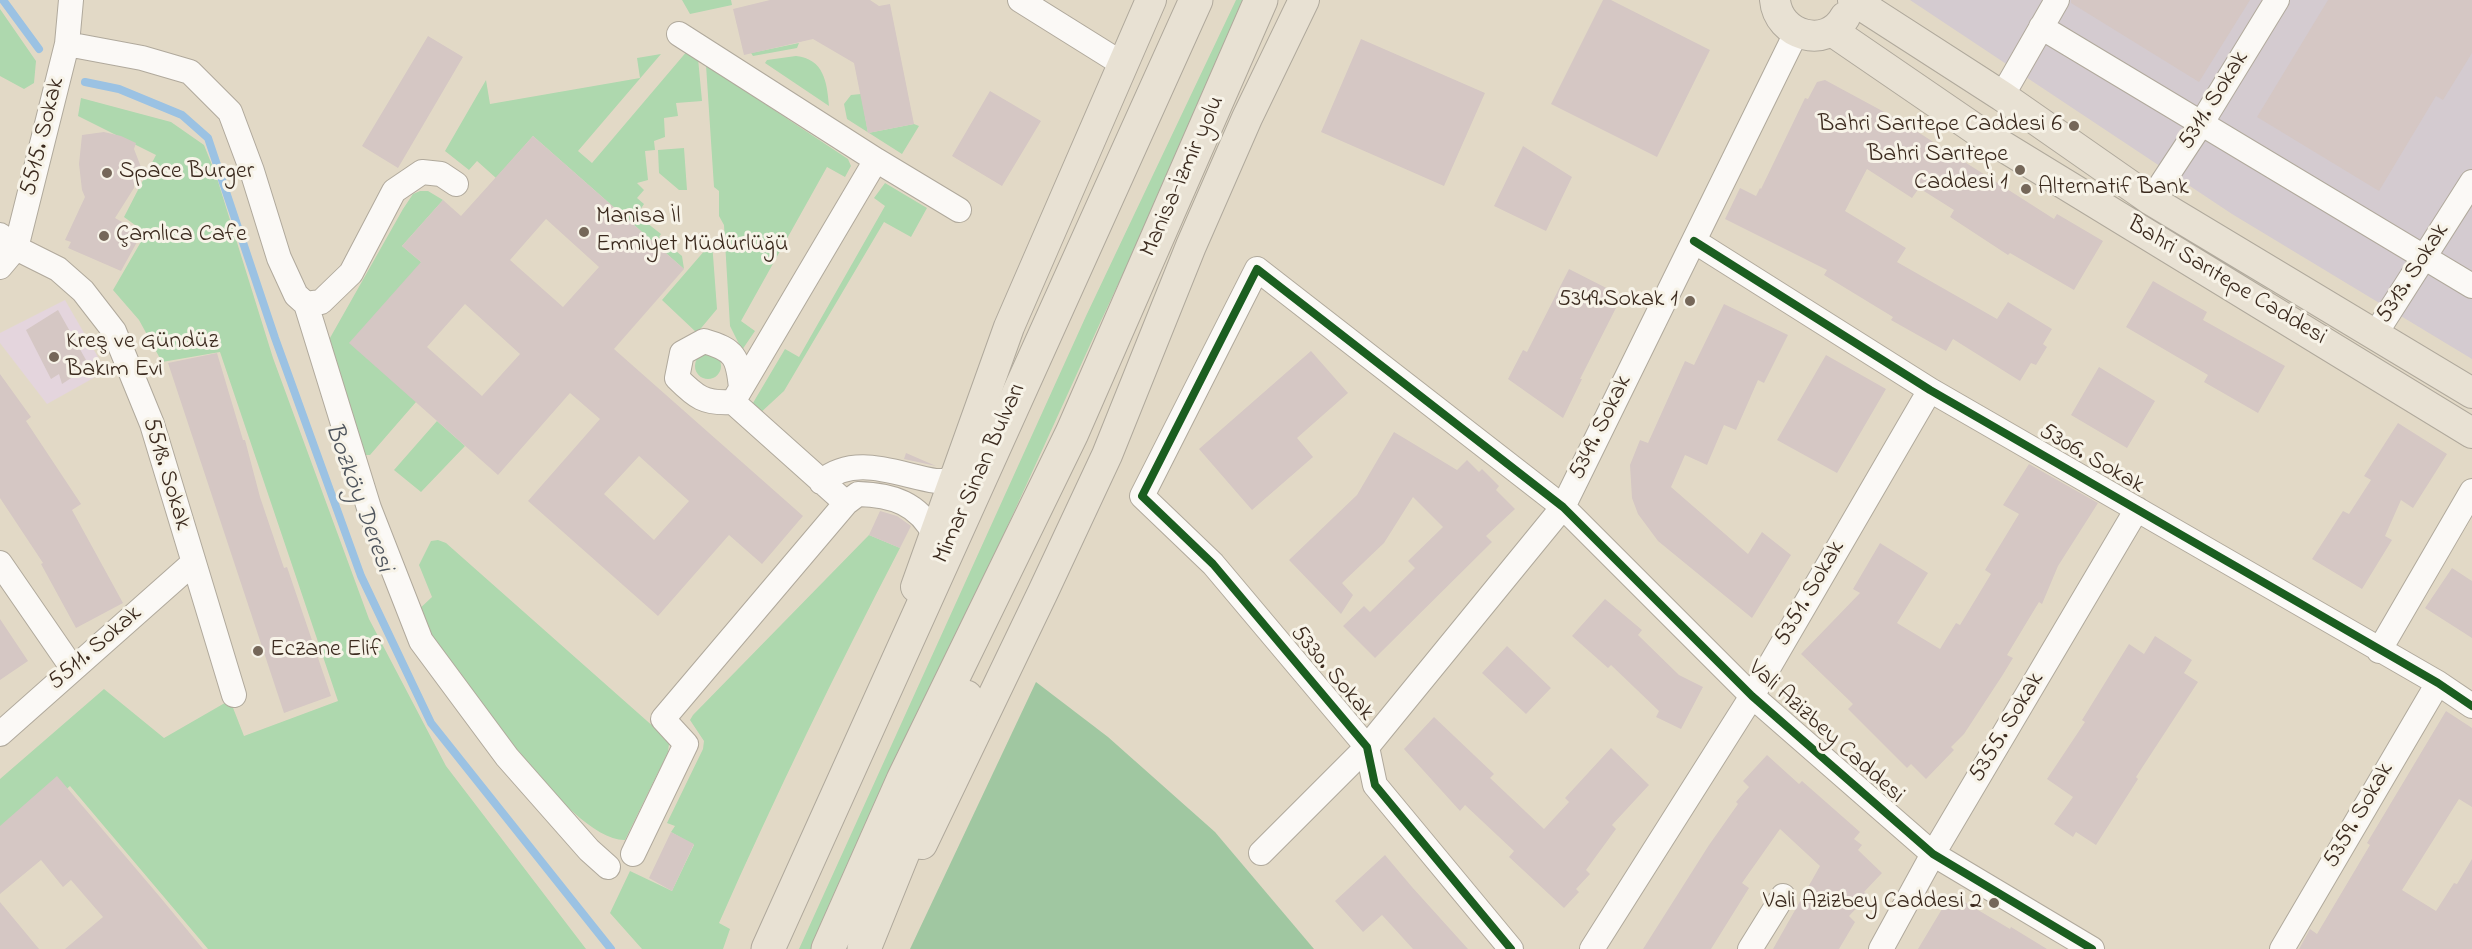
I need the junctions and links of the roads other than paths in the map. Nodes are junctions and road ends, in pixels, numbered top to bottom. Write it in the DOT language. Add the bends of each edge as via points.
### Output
graph roads {
  1 [pos="71,0"];
  2 [pos="1020,0"];
  3 [pos="1151,0"];
  4 [pos="1196,0"];
  5 [pos="1261,0"];
  6 [pos="1304,0"];
  7 [pos="1774,0"];
  8 [pos="1852,0"];
  9 [pos="2057,0"];
  10 [pos="2277,0"];
  11 [pos="2041,27"];
  12 [pos="1832,31"];
  13 [pos="1796,33"];
  14 [pos="679,34"];
  15 [pos="67,44"];
  16 [pos="1124,65"];
  17 [pos="2002,96"];
  18 [pos="2201,124"];
  19 [pos="876,160"];
  20 [pos="2472,182"];
  21 [pos="456,184"];
  22 [pos="2151,200"];
  23 [pos="959,210"];
  24 [pos="8,241"];
  25 [pos="1694,241"];
  26 [pos="2426,258"];
  27 [pos="0,267"];
  28 [pos="2472,286"];
  29 [pos="306,304"];
  30 [pos="2374,336"];
  31 [pos="1930,390"];
  32 [pos="2472,393"];
  33 [pos="1072,433"];
  34 [pos="2472,433"];
  35 [pos="957,474"];
  36 [pos="821,482"];
  37 [pos="2472,491"];
  38 [pos="1142,496"];
  39 [pos="846,503"];
  40 [pos="1563,507"];
  41 [pos="2137,509"];
  42 [pos="935,536"];
  43 [pos="0,563"];
  44 [pos="193,563"];
  45 [pos="2379,651"];
  46 [pos="73,669"];
  47 [pos="2438,683"];
  48 [pos="234,695"];
  49 [pos="1752,696"];
  50 [pos="2472,706"];
  51 [pos="0,734"];
  52 [pos="1367,747"];
  53 [pos="850,765"];
  54 [pos="1262,853"];
  55 [pos="633,854"];
  56 [pos="1934,854"];
  57 [pos="608,867"];
  58 [pos="1783,896"];
  59 [pos="768,949"];
  60 [pos="828,949"];
  61 [pos="864,949"];
  62 [pos="871,949"];
  63 [pos="1511,949"];
  64 [pos="1592,949"];
  65 [pos="1750,949"];
  66 [pos="1881,949"];
  67 [pos="2092,949"];
  68 [pos="2282,949"];
  1 -- 15 [label="street, 5515. Sokak"];
  2 -- 16 [label="street"];
  3 -- 16 [label="main road"];
  4 -- 53 [label="highway, Mimar Sinan Bulvarı"];
  5 -- 33 [label="highway, Manisa-İzmir yolu"];
  6 -- 62 [label="main road" via="1191,246 1107,455"];
  7 -- 13 [label="main road" via="1780,18"];
  8 -- 12 [label="main road, Bahri Sarıtepe Caddesi" via="1842,23"];
  8 -- 17 [label="main road, Bahri Sarıtepe Caddesi"];
  9 -- 11 [label="street"];
  10 -- 18 [label="street, 5311. Sokak"];
  11 -- 17 [label="street"];
  11 -- 18 [label="street"];
  12 -- 13 [label="main road" via="1808,36"];
  12 -- 34 [label="main road, Bahri Sarıtepe Caddesi" via="1978,131"];
  13 -- 25 [label="street, 5349. Sokak"];
  14 -- 19 [label="street"];
  15 -- 24 [label="street, 5515. Sokak"];
  15 -- 29 [label="street" via="190,72 230,112 279,258 296,295"];
  16 -- 35 [label="main road" via="1009,327"];
  17 -- 22 [label="main road, Bahri Sarıtepe Caddesi"];
  18 -- 22 [label="street, 5311. Sokak"];
  18 -- 26 [label="street"];
  19 -- 23 [label="street"];
  19 -- 36 [label="street" via="737,395"];
  20 -- 26 [label="street, 5313. Sokak"];
  21 -- 29 [label="street" via="441,174 422,172 394,191 351,273 321,302"];
  22 -- 30 [label="main road, Bahri Sarıtepe Caddesi"];
  24 -- 27 [label="street, 5515. Sokak"];
  24 -- 44 [label="street, 5518. Sokak" via="58,269 83,291 114,331 152,424"];
  25 -- 31 [label="street, 5306. Sokak"];
  25 -- 40 [label="street, 5349. Sokak"];
  26 -- 28 [label="street"];
  26 -- 30 [label="street, 5313. Sokak"];
  29 -- 57 [label="street" via="369,508 422,641 507,757"];
  30 -- 32 [label="main road, Bahri Sarıtepe Caddesi"];
  31 -- 41 [label="street, 5306. Sokak"];
  31 -- 49 [label="street, 5351. Sokak"];
  33 -- 60 [label="highway" via="903,780"];
  33 -- 61 [label="highway"];
  35 -- 36 [label="street" via="936,481 863,465 832,472"];
  35 -- 42 [label="main road"];
  36 -- 39 [label="street"];
  37 -- 45 [label="street"];
  38 -- 40 [label="street, Vali Azizbey Caddesi" via="1257,269"];
  38 -- 52 [label="street, 5330. Sokak" via="1213,564"];
  39 -- 42 [label="street" via="858,494 880,495 907,504 929,522"];
  39 -- 55 [label="street" via="663,719 686,744"];
  40 -- 49 [label="street, Vali Azizbey Caddesi"];
  40 -- 52 [label="street, 5349. Sokak"];
  41 -- 45 [label="street, 5306. Sokak"];
  41 -- 56 [label="street, 5355. Sokak"];
  42 -- 53 [label="main road"];
  43 -- 46 [label="street"];
  44 -- 46 [label="street, 5511. Sokak"];
  44 -- 48 [label="street, 5518. Sokak"];
  45 -- 47 [label="street, 5306. Sokak"];
  46 -- 51 [label="street, 5511. Sokak"];
  47 -- 50 [label="street, 5306. Sokak"];
  47 -- 68 [label="street, 5359. Sokak"];
  49 -- 56 [label="street, Vali Azizbey Caddesi"];
  49 -- 64 [label="street, 5351. Sokak"];
  52 -- 54 [label="street, 5349. Sokak"];
  52 -- 63 [label="street, 5330. Sokak" via="1375,785"];
  53 -- 59 [label="highway, Mimar Sinan Bulvarı"];
  56 -- 66 [label="street, 5355. Sokak"];
  56 -- 67 [label="street, Vali Azizbey Caddesi"];
  58 -- 65 [label="street"];
}
